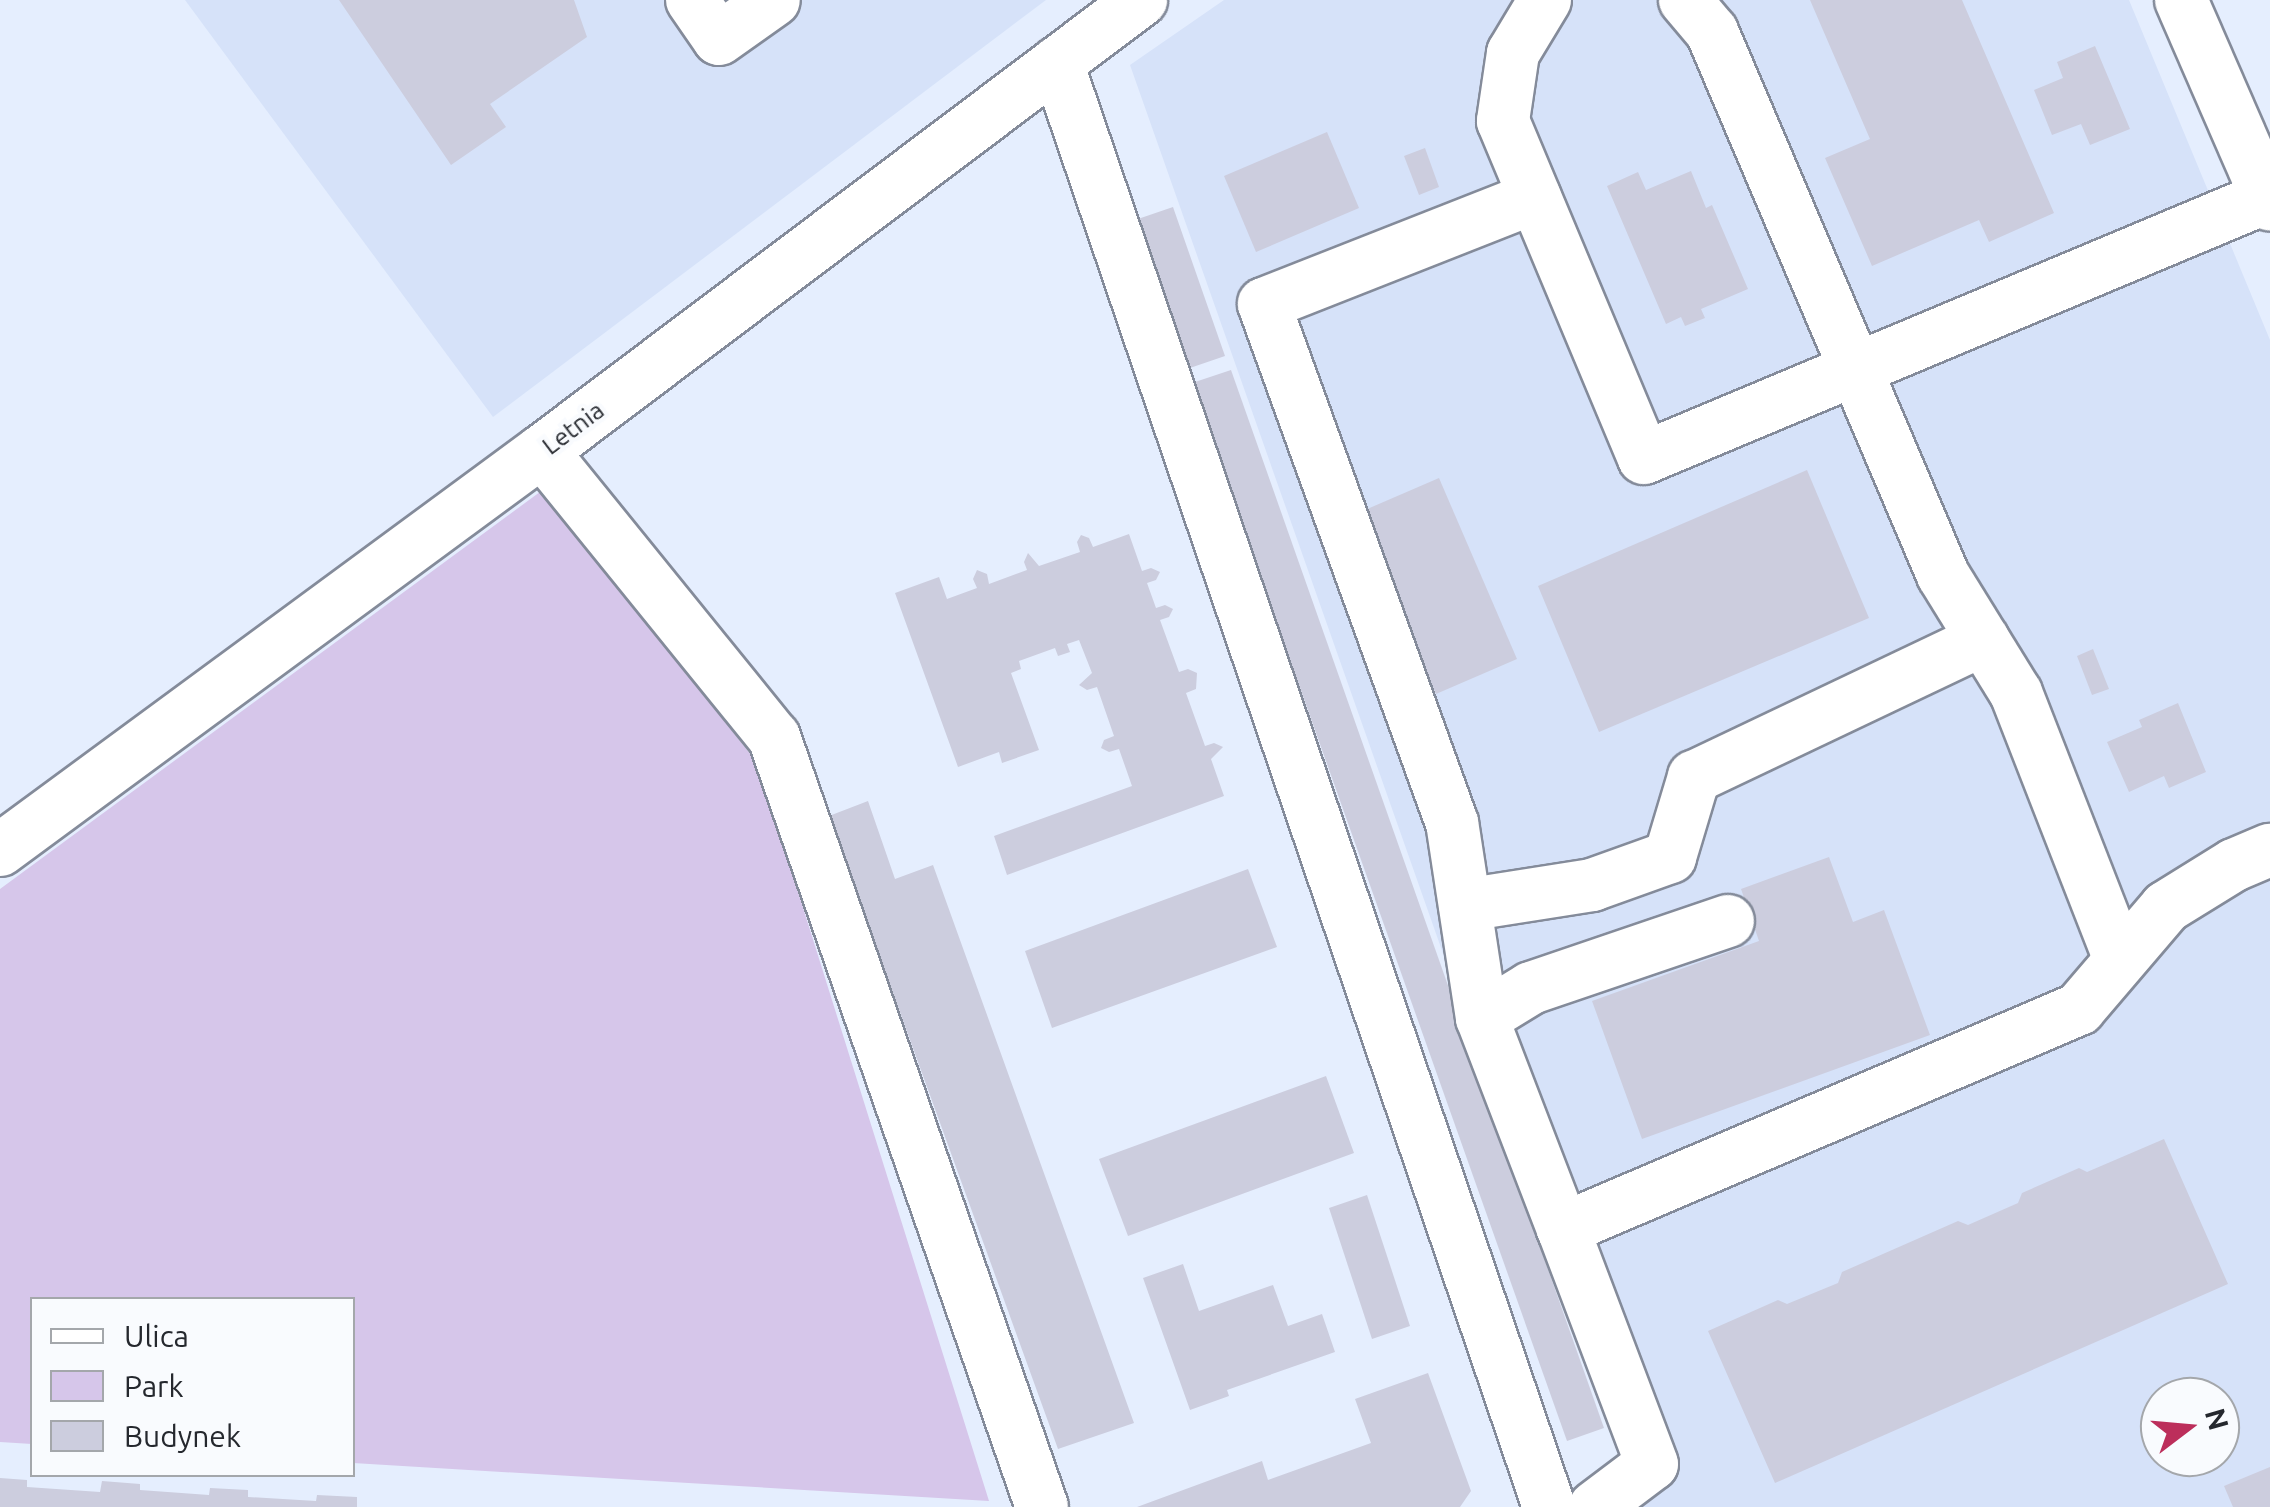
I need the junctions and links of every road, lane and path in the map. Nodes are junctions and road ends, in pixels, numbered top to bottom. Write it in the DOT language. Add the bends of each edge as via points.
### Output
graph roads {
  1 [pos="692,0"];
  2 [pos="774,0"];
  3 [pos="1141,0"];
  4 [pos="1545,0"];
  5 [pos="1685,0"];
  6 [pos="2181,0"];
  7 [pos="1057,63"];
  8 [pos="1535,197"];
  9 [pos="2268,201"];
  10 [pos="1855,369"];
  11 [pos="542,451"];
  12 [pos="1983,640"];
  13 [pos="0,850"];
  14 [pos="2270,850"];
  15 [pos="1465,904"];
  16 [pos="1728,920"];
  17 [pos="2120,957"];
  18 [pos="1482,1018"];
  19 [pos="1563,1230"];
  20 [pos="1042,1507"];
  21 [pos="1549,1507"];
  22 [pos="1595,1507"];
  1 -- 2 [label="street" via="719,39"];
  3 -- 7 [label="street, Letnia"];
  4 -- 8 [label="street" via="1513,53 1503,121"];
  5 -- 10 [label="street" via="1712,32"];
  6 -- 9 [label="street"];
  7 -- 11 [label="street, Letnia"];
  7 -- 21 [label="street"];
  8 -- 10 [label="street" via="1644,458"];
  8 -- 15 [label="street" via="1264,304 1452,823"];
  9 -- 10 [label="street"];
  10 -- 12 [label="street" via="1943,575"];
  11 -- 13 [label="street, Letnia"];
  11 -- 20 [label="street" via="774,738"];
  12 -- 15 [label="street" via="1694,777 1670,857 1592,885"];
  12 -- 17 [label="street" via="2016,693"];
  14 -- 17 [label="street" via="2166,907"];
  15 -- 18 [label="street"];
  16 -- 18 [label="street" via="1531,988"];
  17 -- 19 [label="street" via="2078,1010"];
  18 -- 19 [label="street"];
  19 -- 22 [label="street" via="1652,1464"];
}
